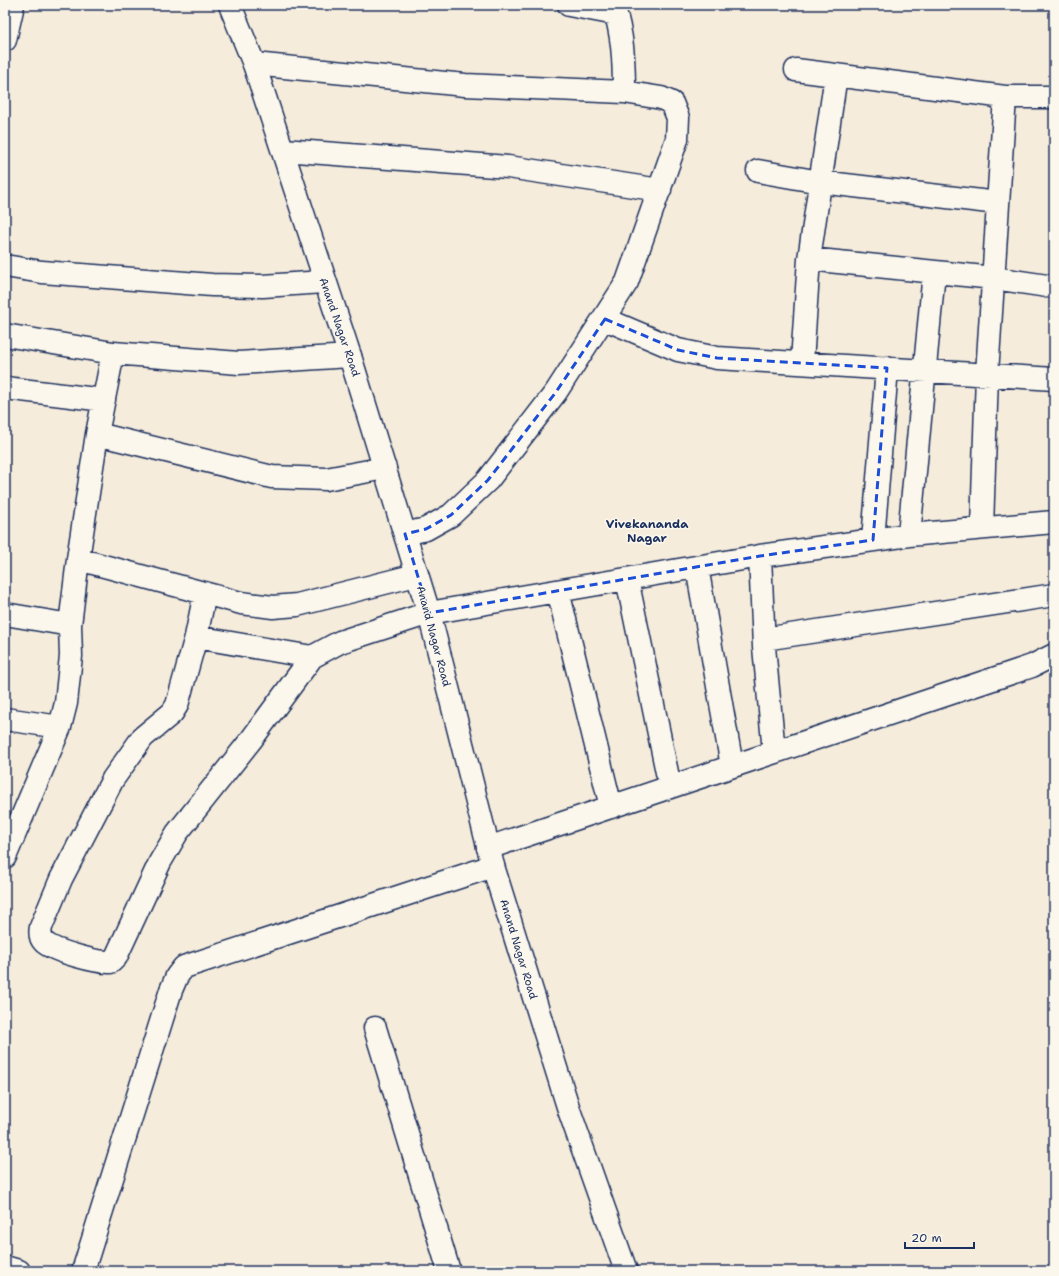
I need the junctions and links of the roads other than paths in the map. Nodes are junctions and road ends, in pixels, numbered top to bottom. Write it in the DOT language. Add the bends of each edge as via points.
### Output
graph roads {
  1 [pos="13,5"];
  2 [pos="230,5"];
  3 [pos="569,5"];
  4 [pos="614,9"];
  5 [pos="5,40"];
  6 [pos="254,64"];
  7 [pos="796,70"];
  8 [pos="836,75"];
  9 [pos="624,92"];
  10 [pos="1005,97"];
  11 [pos="1054,97"];
  12 [pos="283,150"];
  13 [pos="758,171"];
  14 [pos="820,182"];
  15 [pos="660,190"];
  16 [pos="998,203"];
  17 [pos="809,259"];
  18 [pos="5,266"];
  19 [pos="934,272"];
  20 [pos="994,278"];
  21 [pos="324,282"];
  22 [pos="1054,287"];
  23 [pos="605,319"];
  24 [pos="5,335"];
  25 [pos="113,353"];
  26 [pos="350,356"];
  27 [pos="802,362"];
  28 [pos="887,368"];
  29 [pos="925,370"];
  30 [pos="987,374"];
  31 [pos="1054,379"];
  32 [pos="5,388"];
  33 [pos="104,400"];
  34 [pos="97,434"];
  35 [pos="385,468"];
  36 [pos="1054,522"];
  37 [pos="982,528"];
  38 [pos="405,534"];
  39 [pos="909,535"];
  40 [pos="873,540"];
  41 [pos="760,556"];
  42 [pos="78,559"];
  43 [pos="697,567"];
  44 [pos="416,575"];
  45 [pos="627,579"];
  46 [pos="558,591"];
  47 [pos="204,593"];
  48 [pos="1054,595"];
  49 [pos="429,613"];
  50 [pos="5,614"];
  51 [pos="70,625"];
  52 [pos="196,637"];
  53 [pos="764,639"];
  54 [pos="1054,655"];
  55 [pos="312,657"];
  56 [pos="5,719"];
  57 [pos="60,727"];
  58 [pos="774,752"];
  59 [pos="732,766"];
  60 [pos="670,787"];
  61 [pos="610,807"];
  62 [pos="12,822"];
  63 [pos="5,857"];
  64 [pos="491,857"];
  65 [pos="375,1028"];
  66 [pos="5,1267"];
  67 [pos="19,1271"];
  68 [pos="83,1271"];
  69 [pos="449,1271"];
  70 [pos="626,1271"];
  1 -- 5 [label="street"];
  2 -- 6 [label="street, Anand Nagar Road"];
  3 -- 4 [label="street"];
  4 -- 9 [label="street" via="624,53"];
  6 -- 9 [label="street" via="465,85"];
  6 -- 12 [label="street, Anand Nagar Road"];
  7 -- 8 [label="street"];
  8 -- 10 [label="street"];
  8 -- 14 [label="street"];
  9 -- 15 [label="street" via="661,98 672,103 678,118 677,139"];
  10 -- 11 [label="street"];
  10 -- 16 [label="street"];
  12 -- 15 [label="street" via="508,167"];
  12 -- 21 [label="street, Anand Nagar Road"];
  13 -- 14 [label="street"];
  14 -- 16 [label="street"];
  14 -- 17 [label="street"];
  15 -- 23 [label="street" via="628,282"];
  16 -- 20 [label="street"];
  17 -- 19 [label="street"];
  17 -- 27 [label="street"];
  18 -- 21 [label="street" via="42,272 212,285 263,286"];
  19 -- 20 [label="street"];
  19 -- 29 [label="street"];
  20 -- 22 [label="street"];
  20 -- 30 [label="street"];
  21 -- 26 [label="street, Anand Nagar Road"];
  23 -- 27 [label="street" via="678,350 717,358"];
  23 -- 38 [label="street" via="556,392 488,480 451,515 426,529"];
  24 -- 25 [label="street"];
  25 -- 26 [label="street" via="239,363"];
  25 -- 33 [label="street"];
  26 -- 35 [label="street, Anand Nagar Road"];
  27 -- 28 [label="street"];
  28 -- 29 [label="street"];
  28 -- 40 [label="street"];
  29 -- 30 [label="street"];
  29 -- 39 [label="street"];
  30 -- 31 [label="street"];
  30 -- 37 [label="street"];
  32 -- 33 [label="street"];
  33 -- 34 [label="street"];
  34 -- 35 [label="street" via="272,477 326,479"];
  34 -- 42 [label="street"];
  35 -- 38 [label="street, Anand Nagar Road"];
  36 -- 37 [label="street"];
  37 -- 39 [label="street"];
  38 -- 44 [label="street, Anand Nagar Road"];
  39 -- 40 [label="street"];
  40 -- 41 [label="street"];
  41 -- 43 [label="street"];
  41 -- 53 [label="street"];
  42 -- 47 [label="street"];
  42 -- 51 [label="street"];
  43 -- 45 [label="street"];
  43 -- 59 [label="street"];
  44 -- 47 [label="street" via="297,605 273,607 242,603"];
  44 -- 49 [label="street, Anand Nagar Road"];
  45 -- 46 [label="street"];
  45 -- 60 [label="street"];
  46 -- 49 [label="street"];
  46 -- 61 [label="street"];
  47 -- 52 [label="street"];
  48 -- 53 [label="street"];
  49 -- 55 [label="street" via="340,642"];
  49 -- 64 [label="street, Anand Nagar Road"];
  50 -- 51 [label="street"];
  51 -- 57 [label="street" via="71,656 66,703"];
  52 -- 55 [label="street"];
  52 -- 55 [label="street" via="177,705 172,713 143,737 113,779 61,879 41,927 43,941 51,946 95,962 111,962 116,957 160,862 177,833"];
  53 -- 58 [label="street"];
  54 -- 58 [label="street" via="1032,666"];
  56 -- 57 [label="street"];
  57 -- 62 [label="street"];
  58 -- 59 [label="street"];
  59 -- 60 [label="street"];
  60 -- 61 [label="street"];
  61 -- 64 [label="street"];
  62 -- 63 [label="street"];
  64 -- 68 [label="street" via="184,967 171,990"];
  64 -- 70 [label="street, Anand Nagar Road" via="569,1110"];
  65 -- 69 [label="street"];
  66 -- 67 [label="street"];
}
